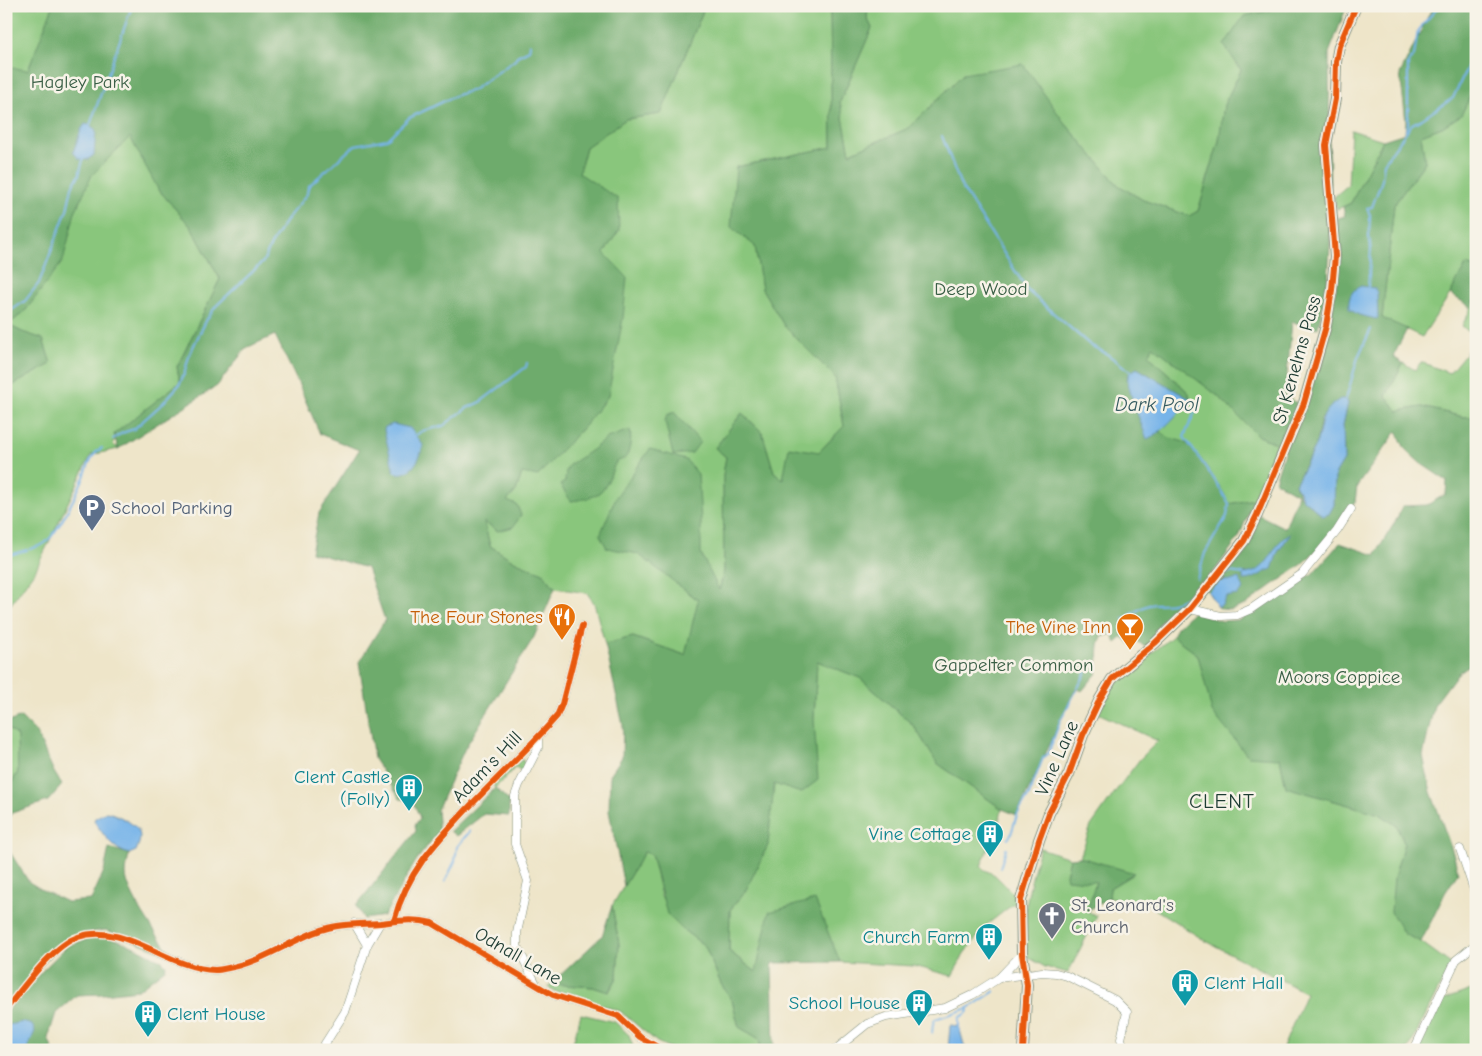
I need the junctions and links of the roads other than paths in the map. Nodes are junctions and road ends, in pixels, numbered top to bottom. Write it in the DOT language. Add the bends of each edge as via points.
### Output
graph roads {
  1 [pos="1356,6"];
  2 [pos="1351,509"];
  3 [pos="1190,609"];
  4 [pos="582,626"];
  5 [pos="538,737"];
  6 [pos="519,756"];
  7 [pos="530,764"];
  8 [pos="1460,849"];
  9 [pos="1476,896"];
  10 [pos="394,921"];
  11 [pos="354,923"];
  12 [pos="380,923"];
  13 [pos="367,944"];
  14 [pos="1476,944"];
  15 [pos="1022,954"];
  16 [pos="1026,975"];
  17 [pos="999,978"];
  18 [pos="536,984"];
  19 [pos="6,1009"];
  20 [pos="321,1050"];
  21 [pos="663,1050"];
  22 [pos="835,1050"];
  23 [pos="1023,1050"];
  24 [pos="1125,1050"];
  25 [pos="1414,1050"];
  1 -- 3 [label="street, St Kenelms Pass" via="1339,46 1334,76 1335,99 1326,145 1335,256 1326,326 1304,403 1257,514 1244,541"];
  2 -- 3 [label="street" via="1302,574 1251,610 1220,616"];
  3 -- 15 [label="street, Vine Lane" via="1112,679 1100,700 1039,840 1021,900"];
  4 -- 5 [label="street, Adam's Hill" via="562,704 557,716"];
  5 -- 6 [label="street, Adam's Hill"];
  5 -- 7 [label="street" via="538,748"];
  6 -- 7 [label="street"];
  6 -- 10 [label="street, Adam's Hill" via="432,846 400,900"];
  7 -- 18 [label="street" via="515,796 515,844 528,881 517,946"];
  8 -- 9 [label="street"];
  10 -- 12 [label="street, Odnall Lane"];
  10 -- 18 [label="street, Odnall Lane" via="432,923"];
  11 -- 12 [label="street, Odnall Lane"];
  11 -- 13 [label="street"];
  11 -- 19 [label="street, Odnall Lane" via="326,927 251,963 216,970 175,962 107,933 78,937 66,943 40,968"];
  12 -- 13 [label="street"];
  13 -- 20 [label="street" via="345,1012"];
  14 -- 25 [label="street" via="1456,960"];
  15 -- 16 [label="street, Vine Lane"];
  15 -- 17 [label="street"];
  16 -- 17 [label="street"];
  16 -- 23 [label="street, Vine Lane"];
  16 -- 24 [label="street" via="1042,972 1062,975 1115,1000 1127,1012 1121,1039"];
  17 -- 22 [label="street" via="945,1008 886,1017 867,1024"];
  18 -- 21 [label="street, Odnall Lane" via="553,996 618,1016 640,1037"];
}
